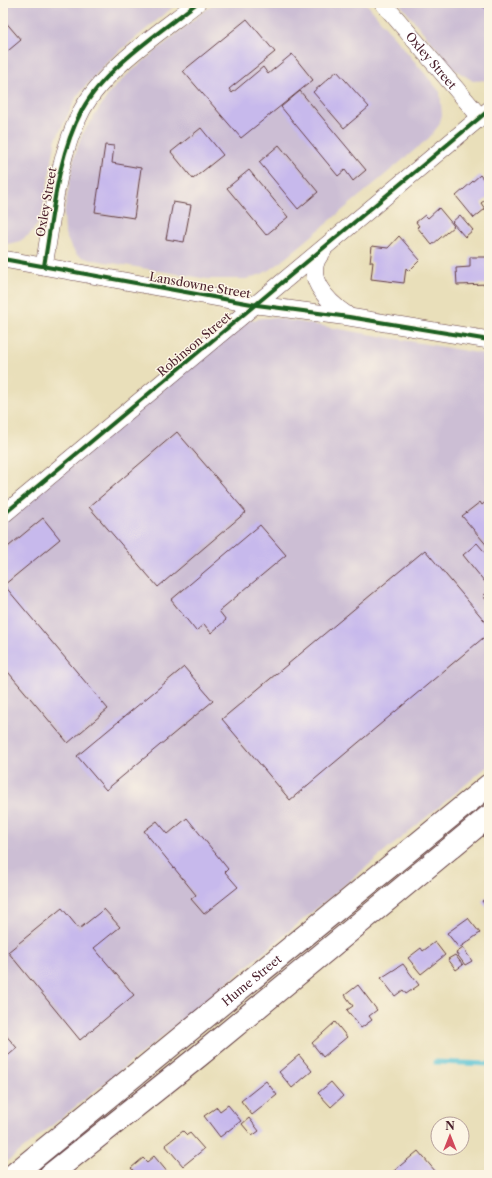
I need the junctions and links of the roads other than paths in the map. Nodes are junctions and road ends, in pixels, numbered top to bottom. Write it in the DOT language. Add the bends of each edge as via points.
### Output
graph roads {
  1 [pos="197,3"];
  2 [pos="383,3"];
  3 [pos="484,113"];
  4 [pos="335,238"];
  5 [pos="3,260"];
  6 [pos="44,266"];
  7 [pos="257,305"];
  8 [pos="349,317"];
  9 [pos="489,340"];
  10 [pos="3,515"];
  11 [pos="489,785"];
  12 [pos="489,816"];
  13 [pos="13,1175"];
  14 [pos="50,1175"];
  1 -- 6 [label="street, Oxley Street" via="127,59 103,82 82,109 69,140 62,168"];
  2 -- 3 [label="street, Oxley Street"];
  3 -- 4 [label="street, Robinson Street"];
  4 -- 7 [label="street, Robinson Street"];
  4 -- 8 [label="street, Robinson Street" via="316,258 314,269 316,280 330,303"];
  5 -- 6 [label="street, Lansdowne Street"];
  6 -- 7 [label="street, Lansdowne Street"];
  7 -- 8 [label="street, Lansdowne Street"];
  7 -- 10 [label="street, Robinson Street"];
  8 -- 9 [label="street, Lansdowne Street"];
  11 -- 13 [label="main road, Hume Street"];
  12 -- 14 [label="main road, Hume Street" via="199,1056"];
}
